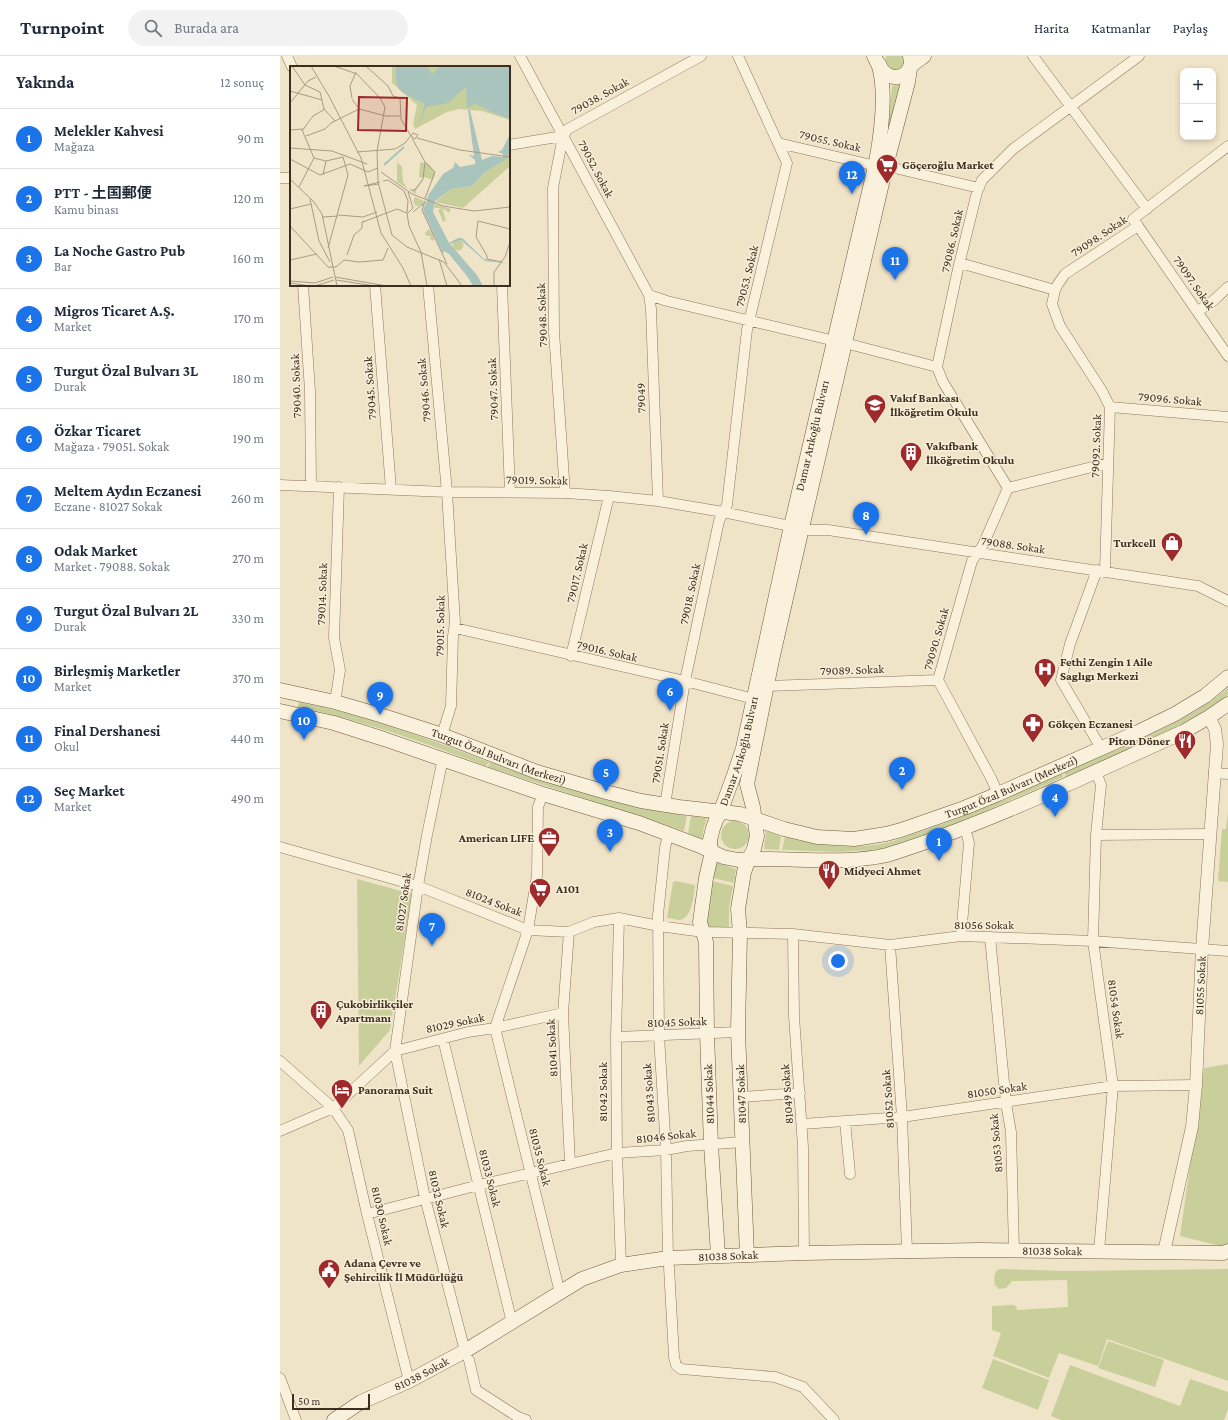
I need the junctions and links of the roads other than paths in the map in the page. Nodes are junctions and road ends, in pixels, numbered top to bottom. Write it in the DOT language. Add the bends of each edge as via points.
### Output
graph roads {
  1 [pos="287,56"];
  2 [pos="520,56"];
  3 [pos="701,56"];
  4 [pos="738,56"];
  5 [pos="874,56"];
  6 [pos="924,56"];
  7 [pos="1033,56"];
  8 [pos="1139,56"];
  9 [pos="910,61"];
  10 [pos="880,62"];
  11 [pos="292,66"];
  12 [pos="1071,106"];
  13 [pos="563,136"];
  14 [pos="778,143"];
  15 [pos="510,144"];
  16 [pos="1228,146"];
  17 [pos="881,166"];
  18 [pos="979,188"];
  19 [pos="1147,209"];
  20 [pos="1138,226"];
  21 [pos="960,263"];
  22 [pos="303,286"];
  23 [pos="375,286"];
  24 [pos="428,286"];
  25 [pos="502,286"];
  26 [pos="1228,287"];
  27 [pos="1055,290"];
  28 [pos="649,295"];
  29 [pos="1198,311"];
  30 [pos="749,321"];
  31 [pos="840,342"];
  32 [pos="1228,356"];
  33 [pos="937,367"];
  34 [pos="1110,407"];
  35 [pos="1228,409"];
  36 [pos="1199,415"];
  37 [pos="1228,417"];
  38 [pos="1108,463"];
  39 [pos="280,485"];
  40 [pos="311,485"];
  41 [pos="339,486"];
  42 [pos="1008,488"];
  43 [pos="391,489"];
  44 [pos="447,492"];
  45 [pos="510,492"];
  46 [pos="565,493"];
  47 [pos="609,496"];
  48 [pos="658,501"];
  49 [pos="723,512"];
  50 [pos="796,527"];
  51 [pos="978,553"];
  52 [pos="1101,570"];
  53 [pos="1228,601"];
  54 [pos="454,628"];
  55 [pos="571,656"];
  56 [pos="1228,677"];
  57 [pos="938,680"];
  58 [pos="685,682"];
  59 [pos="767,686"];
  60 [pos="280,690"];
  61 [pos="754,699"];
  62 [pos="335,702"];
  63 [pos="1228,704"];
  64 [pos="281,715"];
  65 [pos="1210,717"];
  66 [pos="442,735"];
  67 [pos="1101,748"];
  68 [pos="443,758"];
  69 [pos="1096,772"];
  70 [pos="1214,773"];
  71 [pos="1228,774"];
  72 [pos="543,794"];
  73 [pos="998,794"];
  74 [pos="665,805"];
  75 [pos="720,812"];
  76 [pos="754,819"];
  77 [pos="964,828"];
  78 [pos="668,834"];
  79 [pos="1210,834"];
  80 [pos="1096,835"];
  81 [pos="280,847"];
  82 [pos="711,851"];
  83 [pos="749,859"];
  84 [pos="418,886"];
  85 [pos="619,918"];
  86 [pos="659,926"];
  87 [pos="528,930"];
  88 [pos="569,932"];
  89 [pos="703,932"];
  90 [pos="740,933"];
  91 [pos="793,934"];
  92 [pos="961,936"];
  93 [pos="990,937"];
  94 [pos="1093,941"];
  95 [pos="890,945"];
  96 [pos="1202,949"];
  97 [pos="1228,951"];
  98 [pos="563,1013"];
  99 [pos="495,1028"];
  100 [pos="738,1032"];
  101 [pos="707,1034"];
  102 [pos="659,1036"];
  103 [pos="616,1037"];
  104 [pos="443,1039"];
  105 [pos="395,1051"];
  106 [pos="280,1061"];
  107 [pos="1196,1085"];
  108 [pos="1113,1086"];
  109 [pos="800,1094"];
  110 [pos="741,1097"];
  111 [pos="1006,1103"];
  112 [pos="333,1108"];
  113 [pos="902,1117"];
  114 [pos="846,1121"];
  115 [pos="802,1124"];
  116 [pos="280,1131"];
  117 [pos="743,1142"];
  118 [pos="711,1145"];
  119 [pos="666,1150"];
  120 [pos="617,1153"];
  121 [pos="570,1164"];
  122 [pos="530,1173"];
  123 [pos="850,1174"];
  124 [pos="479,1185"];
  125 [pos="425,1198"];
  126 [pos="367,1214"];
  127 [pos="907,1251"];
  128 [pos="1014,1251"];
  129 [pos="1099,1251"];
  130 [pos="1228,1251"];
  131 [pos="1164,1252"];
  132 [pos="804,1253"];
  133 [pos="718,1255"];
  134 [pos="747,1255"];
  135 [pos="1228,1258"];
  136 [pos="669,1262"];
  137 [pos="621,1266"];
  138 [pos="560,1293"];
  139 [pos="512,1323"];
  140 [pos="467,1356"];
  141 [pos="280,1378"];
  142 [pos="409,1381"];
  143 [pos="296,1420"];
  144 [pos="334,1420"];
  145 [pos="350,1420"];
  146 [pos="526,1420"];
  147 [pos="834,1420"];
  1 -- 11 [label="street"];
  2 -- 13 [label="street, 79052. Sokak"];
  3 -- 13 [label="street, 79038. Sokak" via="568,129"];
  4 -- 14 [label="street, 79053. Sokak"];
  5 -- 10 [label="main road, Damar Arıkoğlu Bulvarı"];
  6 -- 9 [label="main road"];
  7 -- 12 [label="street"];
  8 -- 12 [label="street, 79086. Sokak"];
  9 -- 10 [label="main road" via="903,75 893,77 888,76"];
  9 -- 17 [label="main road, Damar Arıkoğlu Bulvarı" via="908,82"];
  10 -- 17 [label="main road, Damar Arıkoğlu Bulvarı" via="883,93"];
  12 -- 18 [label="street, 79086. Sokak" via="1013,149 982,180"];
  12 -- 19 [label="street"];
  13 -- 15 [label="street"];
  13 -- 28 [label="street, 79052. Sokak"];
  13 -- 46 [label="street, 79048. Sokak" via="552,188 554,332"];
  14 -- 17 [label="street, 79055. Sokak"];
  14 -- 30 [label="street, 79053. Sokak" via="787,163"];
  16 -- 19 [label="street, 79098. Sokak"];
  17 -- 18 [label="street, 79055. Sokak"];
  17 -- 31 [label="main road, Damar Arıkoğlu Bulvarı"];
  18 -- 21 [label="street, 79086. Sokak"];
  19 -- 20 [label="street, 79098. Sokak" via="1133,219"];
  20 -- 27 [label="street, 79098. Sokak" via="1065,274"];
  20 -- 29 [label="street, 79097. Sokak"];
  21 -- 27 [label="street"];
  21 -- 33 [label="street, 79086. Sokak"];
  22 -- 40 [label="street, 79040. Sokak" via="310,391"];
  23 -- 43 [label="street, 79045. Sokak"];
  24 -- 44 [label="street, 79046. Sokak"];
  25 -- 45 [label="street, 79047. Sokak"];
  26 -- 29 [label="street"];
  27 -- 34 [label="street, 79092. Sokak" via="1052,304 1060,326"];
  28 -- 30 [label="street"];
  28 -- 48 [label="street, 79049" via="652,309"];
  29 -- 32 [label="street, 79097. Sokak"];
  30 -- 31 [label="street"];
  30 -- 49 [label="street, 79053. Sokak" via="727,505"];
  31 -- 33 [label="street"];
  31 -- 50 [label="main road, Damar Arıkoğlu Bulvarı"];
  33 -- 42 [label="street" via="943,382"];
  34 -- 36 [label="street, 79096. Sokak"];
  34 -- 38 [label="street, 79092. Sokak"];
  35 -- 36 [label="street"];
  36 -- 37 [label="street, 79096. Sokak"];
  38 -- 42 [label="street"];
  38 -- 52 [label="street, 79092. Sokak"];
  39 -- 40 [label="street, 79019. Sokak"];
  40 -- 41 [label="street, 79019. Sokak"];
  41 -- 43 [label="street, 79019. Sokak"];
  41 -- 62 [label="street, 79014. Sokak" via="334,638 340,670"];
  42 -- 51 [label="street, 79090. Sokak"];
  43 -- 44 [label="street, 79019. Sokak"];
  44 -- 45 [label="street, 79019. Sokak"];
  44 -- 54 [label="street, 79015. Sokak"];
  45 -- 46 [label="street, 79019. Sokak"];
  46 -- 47 [label="street, 79019. Sokak"];
  47 -- 48 [label="street, 79019. Sokak"];
  47 -- 55 [label="street, 79017. Sokak"];
  48 -- 49 [label="street, 79019. Sokak"];
  49 -- 50 [label="street, 79019. Sokak"];
  49 -- 58 [label="street, 79018. Sokak"];
  50 -- 51 [label="street, 79088. Sokak"];
  50 -- 59 [label="main road, Damar Arıkoğlu Bulvarı"];
  50 -- 61 [label="main road, Damar Arıkoğlu Bulvarı"];
  51 -- 52 [label="street, 79088. Sokak"];
  51 -- 57 [label="street, 79090. Sokak" via="972,561"];
  52 -- 53 [label="street, 79088. Sokak" via="1198,586"];
  52 -- 67 [label="street, 79092. Sokak" via="1070,644 1061,680"];
  54 -- 55 [label="street, 79016. Sokak"];
  54 -- 66 [label="street, 79015. Sokak" via="451,706"];
  55 -- 58 [label="street, 79016. Sokak"];
  56 -- 67 [label="main road, Turgut Özal Bulvarı (Merkezi)" via="1191,705"];
  57 -- 59 [label="street, 79089. Sokak"];
  57 -- 73 [label="street, 79090. Sokak"];
  58 -- 61 [label="street, 79016. Sokak"];
  58 -- 74 [label="street, 79051. Sokak"];
  59 -- 76 [label="main road, Damar Arıkoğlu Bulvarı" via="747,784"];
  60 -- 62 [label="main road, Turgut Özal Bulvarı (Merkezi)"];
  61 -- 75 [label="main road, Damar Arıkoğlu Bulvarı" via="734,775"];
  62 -- 66 [label="main road, Turgut Özal Bulvarı (Merkezi)"];
  63 -- 65 [label="main road, Turgut Özal Bulvarı (Merkezi)"];
  64 -- 68 [label="main road, Turgut Özal Bulvarı (Merkezi)" via="334,722"];
  65 -- 69 [label="main road, Turgut Özal Bulvarı (Merkezi)"];
  65 -- 70 [label="street, 81055 Sokak" via="1217,744"];
  66 -- 74 [label="main road, Turgut Özal Bulvarı (Merkezi)" via="561,779"];
  67 -- 73 [label="main road, Turgut Özal Bulvarı (Merkezi)"];
  68 -- 72 [label="main road, Turgut Özal Bulvarı (Merkezi)"];
  68 -- 84 [label="street, 81027 Sokak"];
  69 -- 77 [label="main road, Turgut Özal Bulvarı (Merkezi)"];
  69 -- 80 [label="street, 81054 Sokak" via="1101,786"];
  70 -- 71 [label="street"];
  70 -- 79 [label="street, 81055 Sokak"];
  72 -- 78 [label="main road, Turgut Özal Bulvarı (Merkezi)"];
  72 -- 87 [label="street, 81029 Sokak" via="538,807 537,875"];
  73 -- 76 [label="main road, Turgut Özal Bulvarı (Merkezi)" via="901,830 859,838 817,837"];
  74 -- 75 [label="main road, Turgut Özal Bulvarı (Merkezi)"];
  75 -- 76 [label="main road" via="740,814"];
  75 -- 82 [label="main road" via="710,840"];
  76 -- 83 [label="main road" via="757,836"];
  77 -- 83 [label="main road, Turgut Özal Bulvarı (Merkezi)" via="877,857 844,860"];
  77 -- 92 [label="street" via="969,843"];
  78 -- 82 [label="main road, Turgut Özal Bulvarı (Merkezi)"];
  78 -- 86 [label="street, 81043 Sokak"];
  79 -- 80 [label="street"];
  79 -- 96 [label="street, 81055 Sokak"];
  80 -- 94 [label="street, 81054 Sokak"];
  81 -- 84 [label="street, 81024 Sokak"];
  82 -- 83 [label="main road" via="728,858"];
  82 -- 89 [label="main road, 81044 Sokak" via="700,922"];
  83 -- 90 [label="main road, 81047 Sokak" via="744,872 738,910"];
  84 -- 87 [label="street, 81024 Sokak"];
  84 -- 105 [label="street, 81027 Sokak"];
  85 -- 86 [label="street, 81024 Sokak"];
  85 -- 88 [label="street, 81024 Sokak" via="594,922"];
  85 -- 103 [label="street, 81042 Sokak"];
  86 -- 89 [label="street, 81024 Sokak"];
  86 -- 102 [label="street, 81043 Sokak"];
  87 -- 88 [label="street, 81024 Sokak"];
  87 -- 99 [label="street, 81029 Sokak"];
  88 -- 98 [label="street, 81041 Sokak"];
  89 -- 90 [label="street, 81024 Sokak"];
  89 -- 101 [label="main road, 81044 Sokak" via="706,942"];
  90 -- 91 [label="street, 81056 Sokak"];
  90 -- 100 [label="main road, 81047 Sokak"];
  91 -- 95 [label="street, 81056 Sokak"];
  91 -- 109 [label="street, 81049 Sokak" via="794,1016"];
  92 -- 93 [label="street, 81056 Sokak"];
  92 -- 95 [label="street, 81056 Sokak"];
  93 -- 94 [label="street, 81056 Sokak"];
  93 -- 111 [label="street, 81053 Sokak"];
  94 -- 96 [label="street, 81056 Sokak"];
  94 -- 108 [label="street, 81054 Sokak"];
  95 -- 113 [label="street, 81052 Sokak"];
  96 -- 97 [label="street, 81056 Sokak"];
  96 -- 107 [label="street, 81055 Sokak"];
  98 -- 99 [label="street"];
  98 -- 121 [label="street, 81041 Sokak"];
  99 -- 104 [label="street, 81029 Sokak"];
  99 -- 122 [label="street, 81035 Sokak"];
  100 -- 101 [label="street, 81045 Sokak"];
  100 -- 110 [label="main road, 81047 Sokak"];
  101 -- 102 [label="street, 81045 Sokak"];
  101 -- 118 [label="main road, 81044 Sokak"];
  102 -- 103 [label="street, 81045 Sokak"];
  102 -- 119 [label="street, 81043 Sokak"];
  103 -- 120 [label="street, 81042 Sokak"];
  104 -- 105 [label="street, 81029 Sokak"];
  104 -- 124 [label="street, 81033 Sokak"];
  105 -- 112 [label="street, 81029 Sokak"];
  105 -- 125 [label="street, 81032 Sokak"];
  106 -- 112 [label="street, 81030 Sokak"];
  107 -- 108 [label="street, 81050 Sokak"];
  107 -- 131 [label="street, 81055 Sokak" via="1192,1127"];
  108 -- 111 [label="street, 81050 Sokak"];
  108 -- 129 [label="street, 81054 Sokak"];
  109 -- 110 [label="street"];
  109 -- 115 [label="street, 81049 Sokak"];
  110 -- 117 [label="main road, 81047 Sokak"];
  111 -- 113 [label="street, 81050 Sokak"];
  111 -- 128 [label="street, 81053 Sokak" via="1011,1132"];
  112 -- 116 [label="street, 81029 Sokak"];
  112 -- 126 [label="street, 81030 Sokak" via="348,1130"];
  113 -- 114 [label="street, 81050 Sokak"];
  113 -- 127 [label="street, 81052 Sokak"];
  114 -- 115 [label="street, 81050 Sokak"];
  114 -- 123 [label="street"];
  115 -- 132 [label="street, 81049 Sokak"];
  117 -- 118 [label="street, 81046 Sokak"];
  117 -- 134 [label="main road, 81047 Sokak"];
  118 -- 119 [label="street, 81046 Sokak"];
  118 -- 133 [label="main road, 81044 Sokak"];
  119 -- 120 [label="street, 81046 Sokak"];
  119 -- 136 [label="street, 81043 Sokak"];
  120 -- 121 [label="street, 81046 Sokak"];
  120 -- 137 [label="street, 81042 Sokak"];
  121 -- 122 [label="street, 81046 Sokak"];
  122 -- 124 [label="street, 81046 Sokak"];
  122 -- 138 [label="street, 81035 Sokak"];
  124 -- 125 [label="street, 81046 Sokak"];
  124 -- 139 [label="street, 81033 Sokak"];
  125 -- 126 [label="street, 81046 Sokak"];
  125 -- 140 [label="street, 81032 Sokak"];
  126 -- 142 [label="street, 81030 Sokak"];
  127 -- 128 [label="main road, 81038 Sokak"];
  127 -- 132 [label="main road, 81038 Sokak"];
  128 -- 129 [label="main road, 81038 Sokak"];
  129 -- 131 [label="main road, 81038 Sokak"];
  130 -- 131 [label="main road, 81038 Sokak"];
  132 -- 134 [label="main road, 81038 Sokak"];
  133 -- 134 [label="main road, 81038 Sokak"];
  133 -- 136 [label="main road, 81038 Sokak"];
  135 -- 136 [label="main road, 81038 Sokak" via="1178,1261"];
  136 -- 137 [label="main road, 81038 Sokak"];
  136 -- 140 [label="main road, 81038 Sokak" via="632,1270 594,1283"];
  136 -- 147 [label="street, 81043 Sokak" via="676,1365 681,1369 775,1377 804,1387"];
  137 -- 138 [label="main road, 81038 Sokak" via="582,1279"];
  138 -- 139 [label="main road, 81038 Sokak"];
  139 -- 140 [label="main road, 81038 Sokak"];
  140 -- 142 [label="main road, 81038 Sokak"];
  140 -- 145 [label="main road, 81038 Sokak" via="382,1400"];
  140 -- 146 [label="street, 81032 Sokak" via="476,1390"];
  141 -- 143 [label="street"];
  142 -- 144 [label="main road, 81038 Sokak" via="361,1402"];
}
